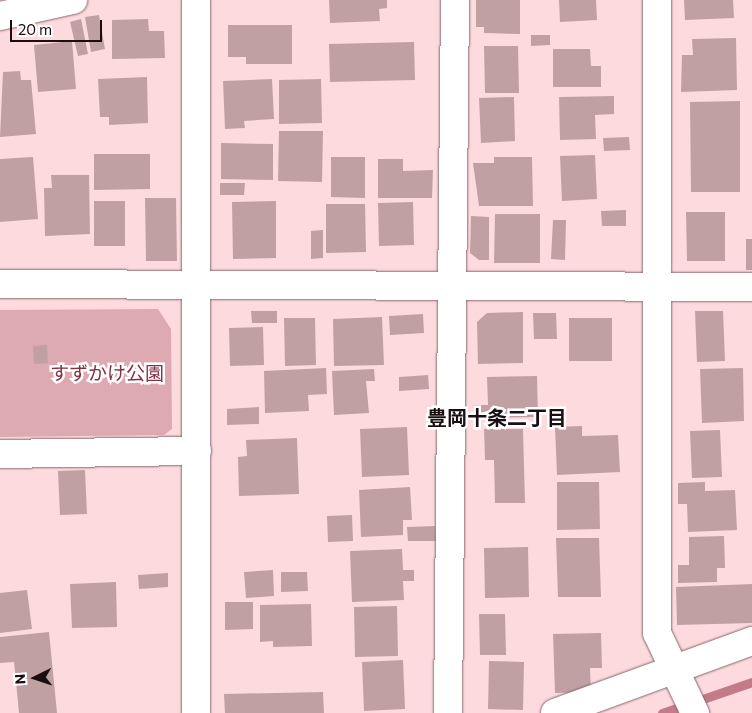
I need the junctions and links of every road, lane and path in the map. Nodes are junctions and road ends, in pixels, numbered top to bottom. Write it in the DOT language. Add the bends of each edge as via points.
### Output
graph roads {
  1 [pos="73,0"];
  2 [pos="196,0"];
  3 [pos="455,0"];
  4 [pos="657,0"];
  5 [pos="0,16"];
  6 [pos="197,283"];
  7 [pos="0,284"];
  8 [pos="453,286"];
  9 [pos="658,286"];
  10 [pos="752,287"];
  11 [pos="197,451"];
  12 [pos="0,454"];
  13 [pos="752,641"];
  14 [pos="678,675"];
  15 [pos="196,713"];
  16 [pos="448,713"];
  17 [pos="555,713"];
  18 [pos="696,713"];
  1 -- 5 [label="street"];
  2 -- 6 [label="street"];
  3 -- 8 [label="street"];
  4 -- 9 [label="street"];
  6 -- 7 [label="street"];
  6 -- 8 [label="street"];
  6 -- 11 [label="street"];
  8 -- 9 [label="street"];
  8 -- 16 [label="street"];
  9 -- 10 [label="street"];
  9 -- 14 [label="street" via="657,633"];
  11 -- 12 [label="street"];
  11 -- 15 [label="street"];
  13 -- 14 [label="street"];
  14 -- 17 [label="street"];
  14 -- 18 [label="street"];
}
